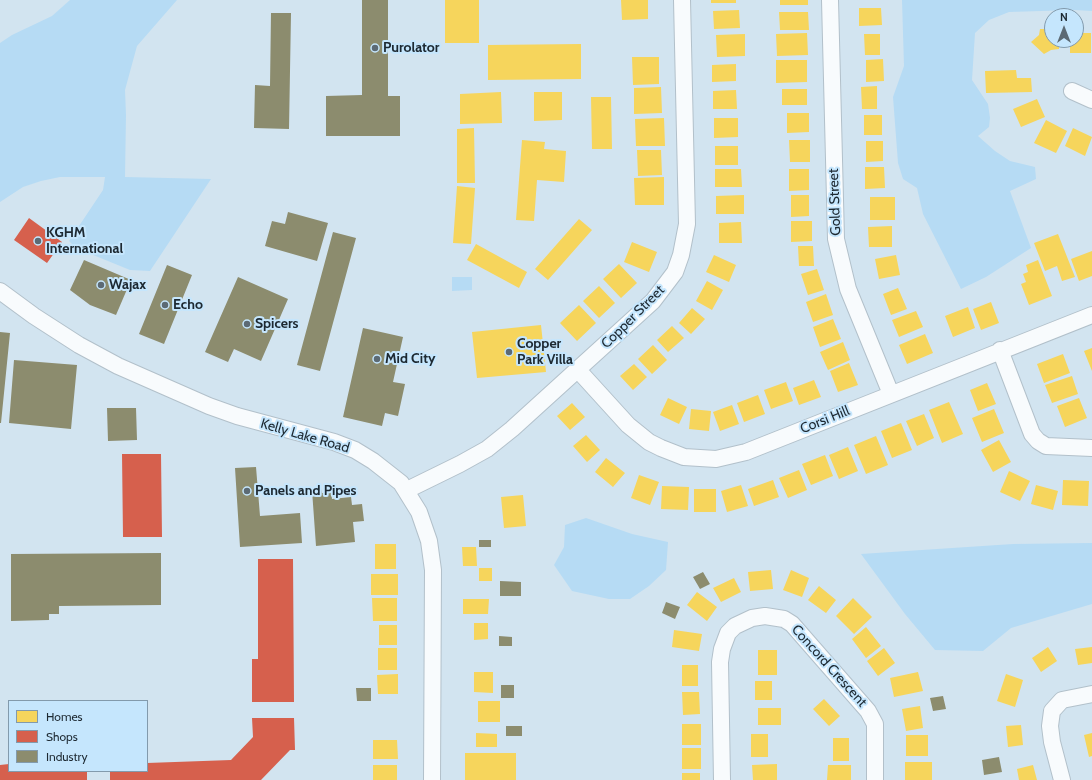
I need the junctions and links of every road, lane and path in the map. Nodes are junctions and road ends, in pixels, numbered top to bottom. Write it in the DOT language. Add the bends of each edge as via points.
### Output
graph roads {
  1 [pos="682,0"];
  2 [pos="830,0"];
  3 [pos="1072,91"];
  4 [pos="1092,100"];
  5 [pos="0,291"];
  6 [pos="1092,315"];
  7 [pos="1000,350"];
  8 [pos="578,370"];
  9 [pos="891,394"];
  10 [pos="1092,448"];
  11 [pos="406,490"];
  12 [pos="1092,694"];
  13 [pos="432,780"];
  14 [pos="722,780"];
  15 [pos="876,780"];
  16 [pos="1062,780"];
  1 -- 8 [label="street, Copper Street" via="687,224 681,255 675,272 653,301"];
  2 -- 9 [label="street, Gold Street" via="836,239 848,289"];
  3 -- 4 [label="street"];
  5 -- 11 [label="street, Kelly Lake Road" via="73,341 118,366 237,416 355,450 388,472"];
  6 -- 7 [label="street, Corsi Hill"];
  7 -- 9 [label="street, Corsi Hill"];
  7 -- 10 [label="street" via="1032,434 1038,442 1046,446"];
  8 -- 9 [label="street, Corsi Hill" via="628,424 649,442 673,453 704,460 746,452"];
  8 -- 11 [label="street, Copper Street" via="487,449"];
  11 -- 13 [label="street, Kelly Lake Road" via="419,512 429,541 433,570"];
  12 -- 16 [label="street" via="1062,700 1052,711 1052,742"];
  14 -- 15 [label="street, Concord Crescent" via="722,649 728,633 735,626 752,618 765,616 784,619 792,624 868,710 875,724"];
}
